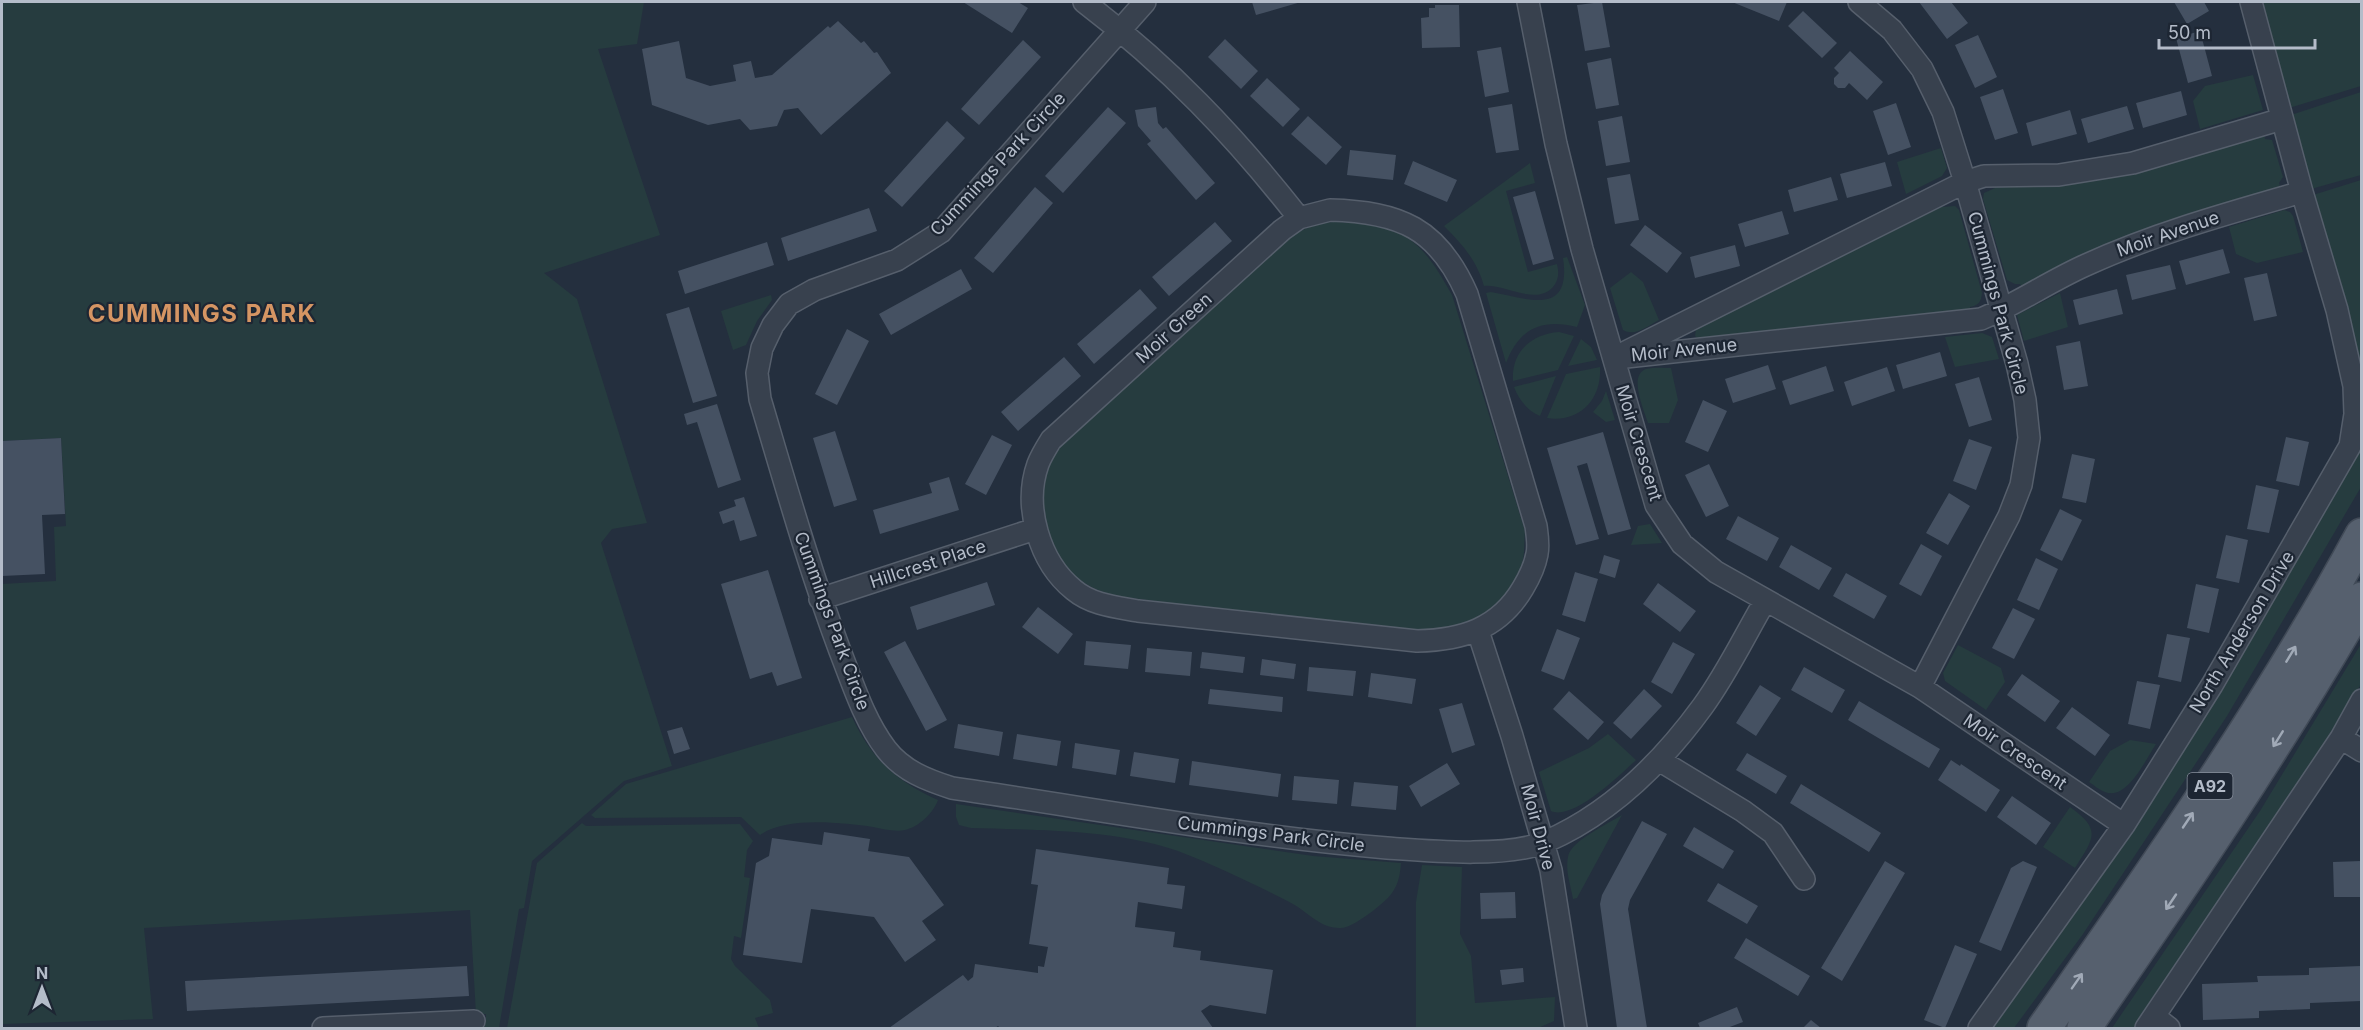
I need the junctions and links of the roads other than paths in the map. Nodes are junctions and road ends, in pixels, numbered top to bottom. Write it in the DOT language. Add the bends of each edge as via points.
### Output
graph roads {
  1 [pos="1084,2"];
  2 [pos="1145,2"];
  3 [pos="1528,2"];
  4 [pos="1858,2"];
  5 [pos="2251,2"];
  6 [pos="1120,29"];
  7 [pos="2282,118"];
  8 [pos="1965,182"];
  9 [pos="2302,192"];
  10 [pos="1299,218"];
  11 [pos="2000,311"];
  12 [pos="1614,358"];
  13 [pos="1035,529"];
  14 [pos="2361,535"];
  15 [pos="820,599"];
  16 [pos="2361,599"];
  17 [pos="1765,601"];
  18 [pos="1478,631"];
  19 [pos="1920,687"];
  20 [pos="2361,700"];
  21 [pos="2340,738"];
  22 [pos="2361,751"];
  23 [pos="1659,760"];
  24 [pos="2124,825"];
  25 [pos="1544,842"];
  26 [pos="1804,879"];
  27 [pos="464,1024"];
  28 [pos="2157,1025"];
  29 [pos="323,1029"];
  30 [pos="1576,1029"];
  31 [pos="1979,1029"];
  32 [pos="2044,1029"];
  33 [pos="2084,1029"];
  1 -- 6 [label="street"];
  2 -- 6 [label="street, Cummings Park Circle"];
  3 -- 12 [label="street, Moir Crescent" via="1556,144"];
  4 -- 8 [label="street, Cummings Park Circle" via="1892,30 1922,69 1943,112"];
  5 -- 7 [label="street, North Anderson Drive"];
  6 -- 10 [label="street" via="1223,127"];
  6 -- 15 [label="street, Cummings Park Circle" via="941,232 897,260 814,290 789,304 773,325 762,348 757,373 760,399"];
  7 -- 8 [label="street, Moir Avenue" via="2133,163 2059,175 1984,176"];
  7 -- 9 [label="street, North Anderson Drive"];
  8 -- 11 [label="street, Cummings Park Circle"];
  8 -- 12 [label="street, Moir Avenue"];
  9 -- 11 [label="street, Moir Avenue" via="2154,236 2085,265"];
  9 -- 24 [label="street, North Anderson Drive" via="2337,310 2354,386 2350,446 2212,686"];
  10 -- 13 [label="street, Moir Green" via="1051,440 1035,473"];
  10 -- 18 [label="street, Moir Green" via="1330,210 1393,217 1425,234 1438,246 1467,294 1536,526 1537,554 1528,581 1509,609"];
  11 -- 12 [label="street, Moir Avenue" via="1981,319"];
  11 -- 19 [label="street, Cummings Park Circle" via="2025,400 2028,438 2021,485 2009,516"];
  12 -- 17 [label="street, Moir Crescent" via="1656,505 1683,544 1716,572"];
  13 -- 15 [label="street, Hillcrest Place"];
  13 -- 18 [label="street, Moir Green" via="1058,573 1074,590 1097,603 1399,640 1440,640"];
  32 -- 14 [label="main road, A92, one-way" via="2204,795"];
  15 -- 25 [label="street, Cummings Park Circle" via="872,728 905,768 927,780 952,788 1314,842 1468,852"];
  16 -- 33 [label="main road, A92, one-way" via="2249,785"];
  17 -- 19 [label="street, Moir Crescent"];
  17 -- 23 [label="street, Cummings Park Circle" via="1704,705"];
  18 -- 25 [label="street, Moir Drive"];
  19 -- 24 [label="street, Moir Crescent"];
  20 -- 21 [label="street"];
  21 -- 22 [label="street"];
  21 -- 28 [label="street"];
  23 -- 25 [label="street, Cummings Park Circle" via="1613,802"];
  23 -- 26 [label="street" via="1773,833"];
  24 -- 31 [label="street, North Anderson Drive"];
  25 -- 30 [label="street, Moir Drive"];
  27 -- 29 [label="street"];
}
